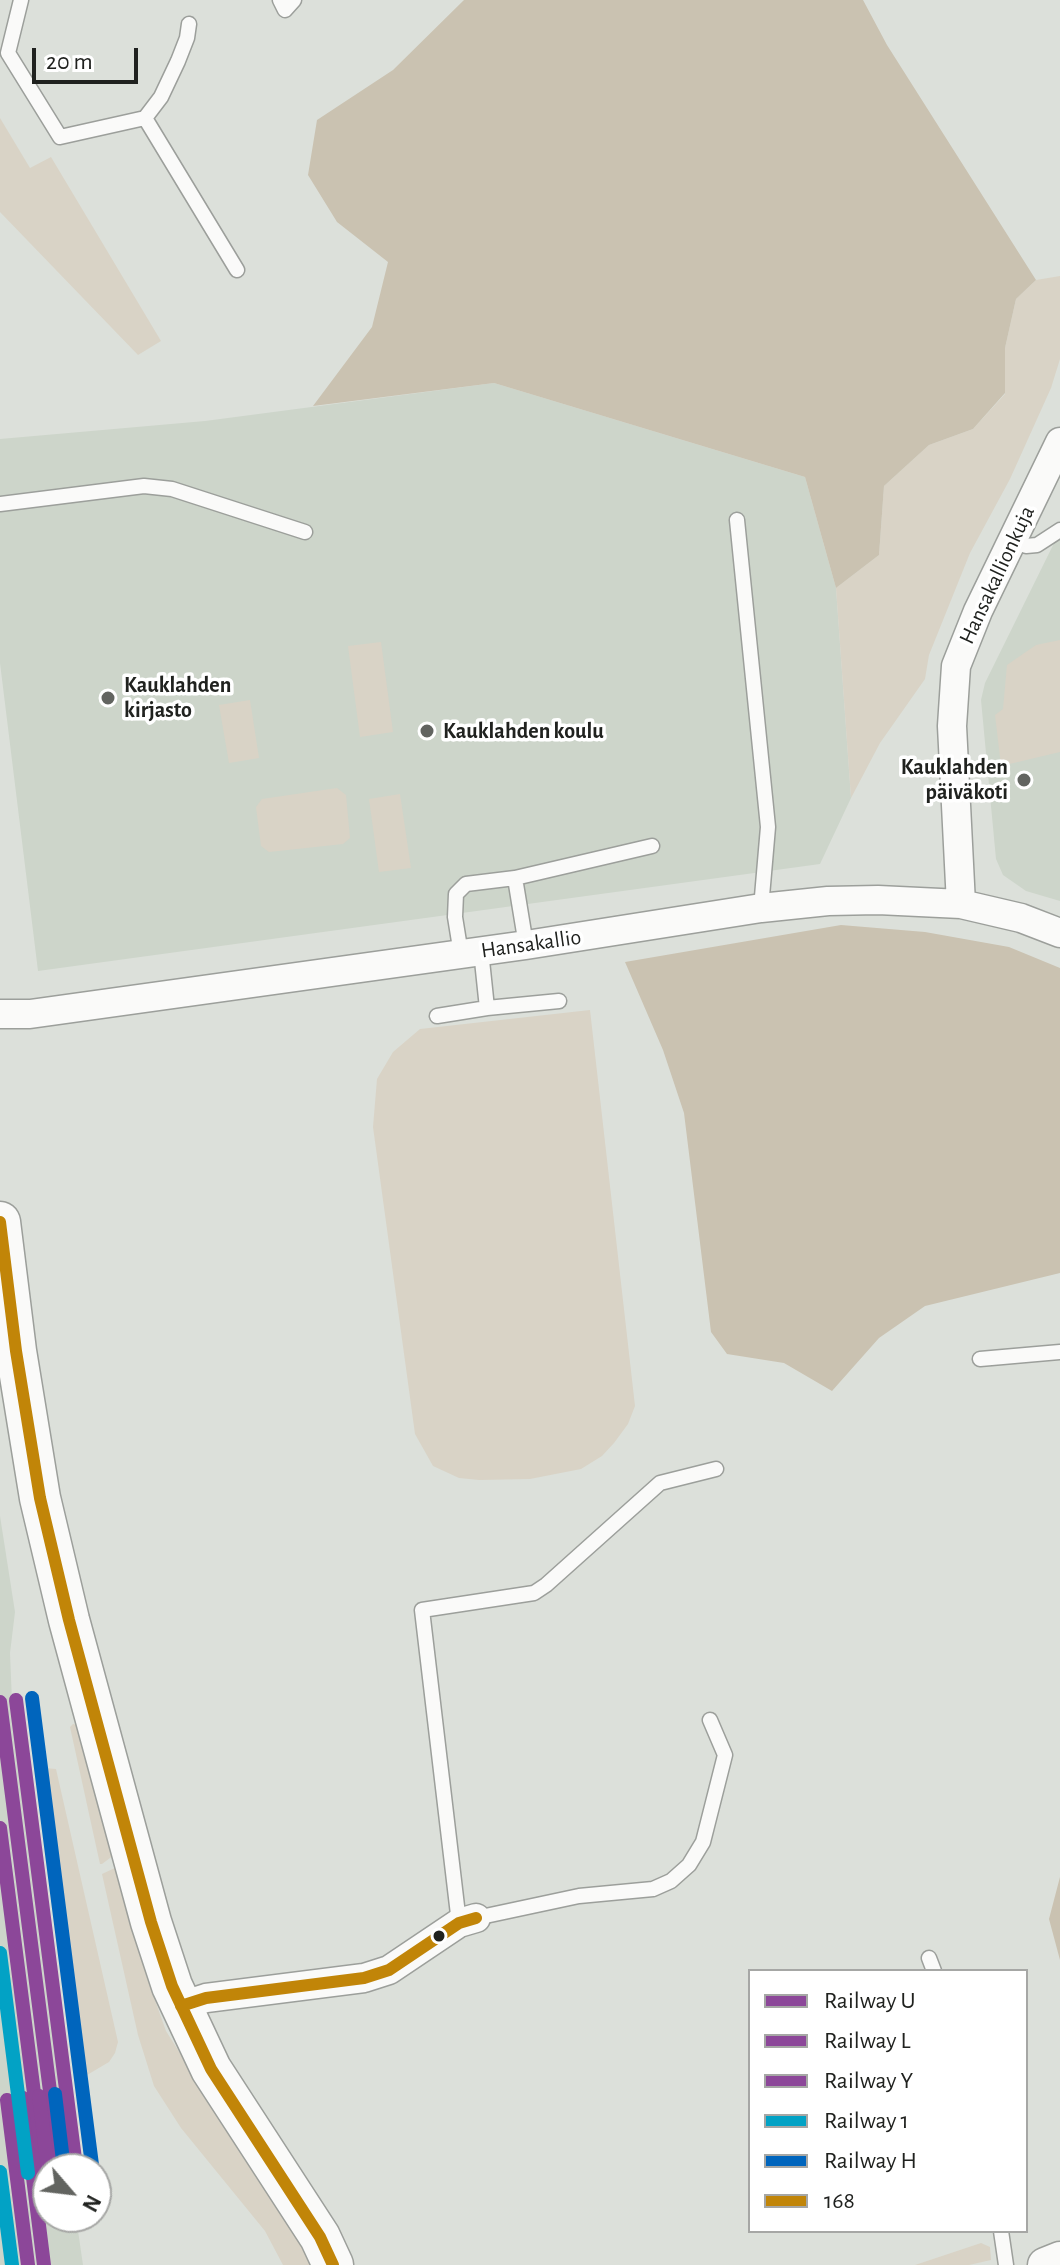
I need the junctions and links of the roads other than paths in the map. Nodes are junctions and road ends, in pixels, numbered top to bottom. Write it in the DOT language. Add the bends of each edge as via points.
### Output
graph roads {
  1 [pos="21,0"];
  2 [pos="280,0"];
  3 [pos="294,0"];
  4 [pos="189,24"];
  5 [pos="145,118"];
  6 [pos="237,270"];
  7 [pos="1060,442"];
  8 [pos="0,504"];
  9 [pos="737,520"];
  10 [pos="1060,530"];
  11 [pos="305,532"];
  12 [pos="1012,541"];
  13 [pos="652,846"];
  14 [pos="515,878"];
  15 [pos="961,904"];
  16 [pos="761,908"];
  17 [pos="1060,933"];
  18 [pos="526,945"];
  19 [pos="471,952"];
  20 [pos="559,1001"];
  21 [pos="487,1008"];
  22 [pos="0,1014"];
  23 [pos="437,1016"];
  24 [pos="0,1222"];
  25 [pos="1060,1352"];
  26 [pos="980,1359"];
  27 [pos="716,1469"];
  28 [pos="710,1720"];
  29 [pos="468,1920"];
  30 [pos="181,2006"];
  31 [pos="1001,2233"];
  32 [pos="1060,2259"];
  33 [pos="333,2265"];
  34 [pos="1006,2265"];
  35 [pos="1045,2265"];
  1 -- 5 [label="lane" via="8,53 60,137"];
  2 -- 3 [label="lane" via="285,10"];
  4 -- 5 [label="lane" via="178,61"];
  5 -- 6 [label="lane"];
  7 -- 12 [label="street, Hansakallionkuja"];
  8 -- 11 [label="lane" via="144,486 172,489"];
  9 -- 16 [label="lane" via="768,827"];
  10 -- 12 [label="lane" via="1037,545"];
  12 -- 15 [label="street, Hansakallionkuja" via="956,666 952,726"];
  13 -- 14 [label="lane"];
  14 -- 18 [label="lane"];
  14 -- 19 [label="lane" via="466,884 456,894 455,917"];
  15 -- 16 [label="street, Hansakallio" via="828,901"];
  15 -- 17 [label="street, Hansakallio"];
  16 -- 18 [label="street, Hansakallio"];
  18 -- 19 [label="street, Hansakallio"];
  19 -- 21 [label="lane"];
  19 -- 22 [label="street, Hansakallio"];
  20 -- 21 [label="lane"];
  21 -- 23 [label="lane"];
  24 -- 30 [label="main road" via="40,1498 151,1922"];
  25 -- 26 [label="lane"];
  27 -- 29 [label="lane" via="660,1483 534,1593 422,1610"];
  28 -- 29 [label="lane" via="725,1755 703,1842 671,1881 653,1889 579,1896"];
  29 -- 30 [label="street" via="389,1970 364,1978 206,1998"];
  30 -- 33 [label="main road" via="211,2069"];
  31 -- 34 [label="lane"];
  32 -- 35 [label="street"];
}
